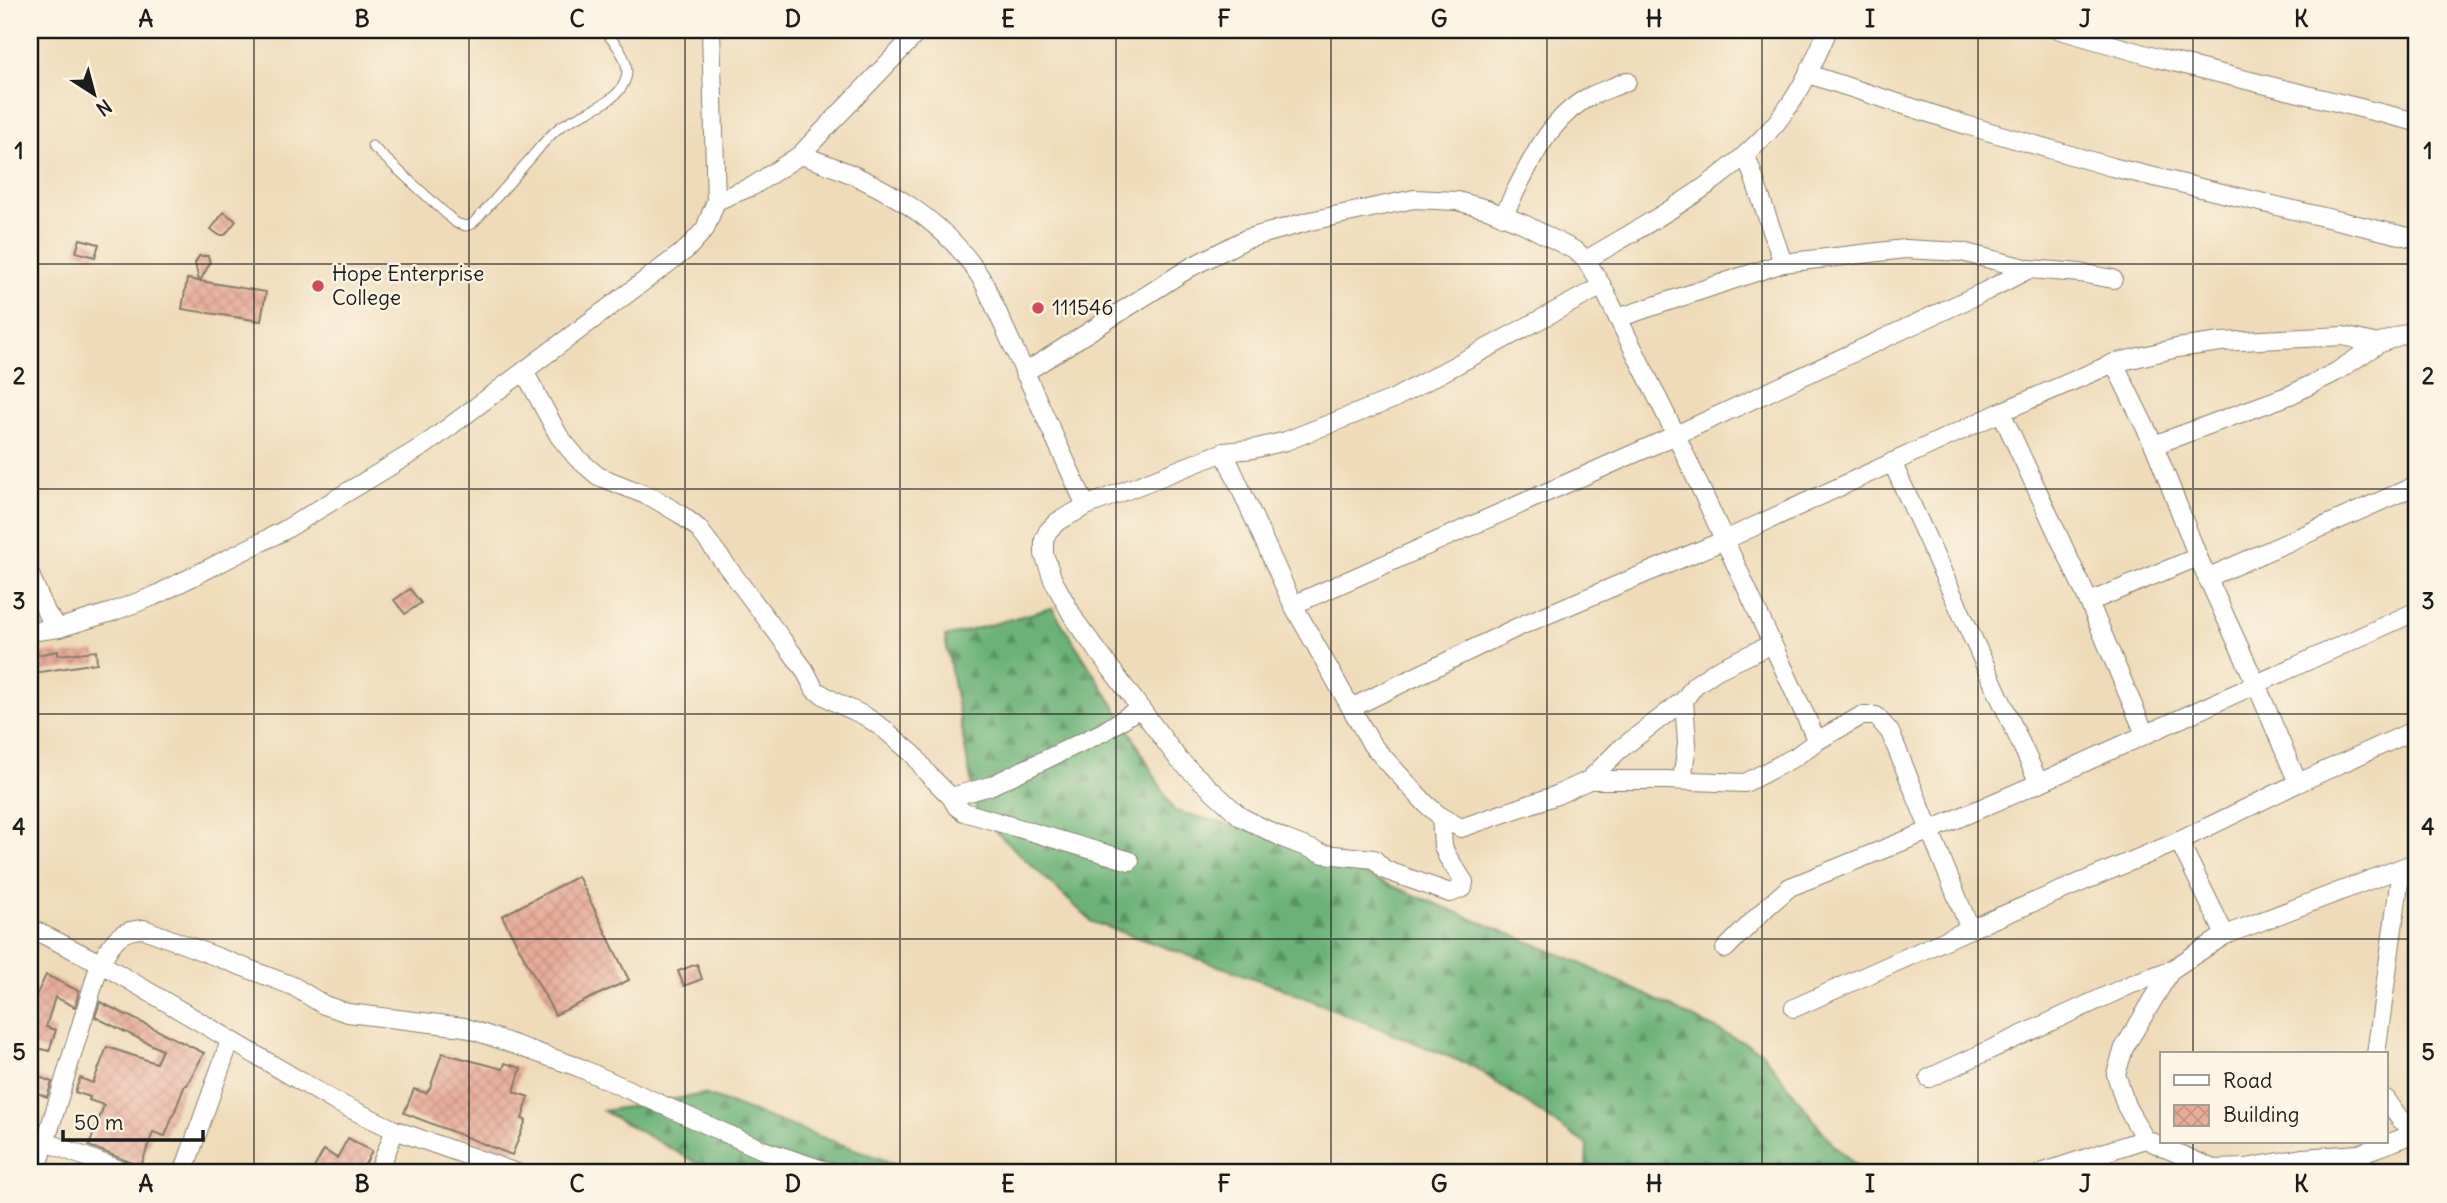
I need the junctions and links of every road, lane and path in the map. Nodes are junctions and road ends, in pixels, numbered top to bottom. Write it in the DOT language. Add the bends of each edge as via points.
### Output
graph roads {
  1 [pos="603,30"];
  2 [pos="711,30"];
  3 [pos="923,30"];
  4 [pos="1828,30"];
  5 [pos="2060,30"];
  6 [pos="1808,74"];
  7 [pos="1627,82"];
  8 [pos="2417,122"];
  9 [pos="372,146"];
  10 [pos="800,155"];
  11 [pos="1746,155"];
  12 [pos="716,201"];
  13 [pos="1503,216"];
  14 [pos="2417,239"];
  15 [pos="1586,260"];
  16 [pos="1783,263"];
  17 [pos="2029,269"];
  18 [pos="2113,279"];
  19 [pos="1602,286"];
  20 [pos="1618,318"];
  21 [pos="2417,329"];
  22 [pos="2378,344"];
  23 [pos="2114,363"];
  24 [pos="524,371"];
  25 [pos="1024,373"];
  26 [pos="2001,412"];
  27 [pos="1676,435"];
  28 [pos="2154,444"];
  29 [pos="1224,452"];
  30 [pos="1892,462"];
  31 [pos="2417,485"];
  32 [pos="1086,506"];
  33 [pos="1724,540"];
  34 [pos="2198,557"];
  35 [pos="30,575"];
  36 [pos="2207,578"];
  37 [pos="2089,602"];
  38 [pos="1293,605"];
  39 [pos="2417,611"];
  40 [pos="59,628"];
  41 [pos="30,632"];
  42 [pos="1772,644"];
  43 [pos="2256,684"];
  44 [pos="1684,699"];
  45 [pos="1140,708"];
  46 [pos="1351,708"];
  47 [pos="2417,729"];
  48 [pos="2145,734"];
  49 [pos="1817,741"];
  50 [pos="1589,780"];
  51 [pos="1682,780"];
  52 [pos="2039,783"];
  53 [pos="2298,783"];
  54 [pos="951,797"];
  55 [pos="1441,817"];
  56 [pos="1931,830"];
  57 [pos="2179,841"];
  58 [pos="1129,861"];
  59 [pos="2409,865"];
  60 [pos="30,928"];
  61 [pos="1970,929"];
  62 [pos="2225,935"];
  63 [pos="1725,949"];
  64 [pos="100,963"];
  65 [pos="2171,970"];
  66 [pos="1794,1008"];
  67 [pos="230,1041"];
  68 [pos="2376,1052"];
  69 [pos="1929,1078"];
  70 [pos="2388,1102"];
  71 [pos="395,1130"];
  72 [pos="2417,1133"];
  73 [pos="2145,1139"];
  74 [pos="46,1142"];
  75 [pos="2387,1144"];
  76 [pos="2388,1144"];
  77 [pos="2359,1154"];
  78 [pos="2061,1170"];
  79 [pos="2214,1171"];
  80 [pos="36,1173"];
  81 [pos="128,1173"];
  82 [pos="183,1173"];
  83 [pos="378,1173"];
  84 [pos="517,1173"];
  85 [pos="832,1173"];
  86 [pos="2041,1173"];
  87 [pos="2365,1173"];
  1 -- 9 [label="lane" via="619,47 626,67 622,87 550,135 472,224 456,223"];
  2 -- 12 [label="street"];
  3 -- 10 [label="street"];
  4 -- 6 [label="street"];
  5 -- 8 [label="street"];
  6 -- 11 [label="street" via="1786,111"];
  6 -- 14 [label="street" via="2112,167"];
  7 -- 13 [label="street" via="1583,100 1561,118 1541,144"];
  10 -- 12 [label="street" via="753,186"];
  10 -- 25 [label="street" via="886,190 951,240 984,283"];
  11 -- 15 [label="street"];
  11 -- 16 [label="street"];
  12 -- 24 [label="street" via="705,229 687,248"];
  13 -- 15 [label="street"];
  13 -- 25 [label="street" via="1457,201 1414,199 1246,239 1191,267"];
  15 -- 19 [label="street"];
  16 -- 17 [label="street" via="1905,249 1962,253"];
  16 -- 20 [label="street"];
  17 -- 18 [label="street"];
  17 -- 27 [label="street"];
  19 -- 20 [label="street"];
  19 -- 29 [label="street" via="1363,412 1286,441"];
  20 -- 27 [label="street"];
  21 -- 22 [label="street"];
  22 -- 23 [label="street" via="2343,336 2221,342"];
  22 -- 28 [label="street" via="2290,395"];
  23 -- 26 [label="street"];
  23 -- 28 [label="street"];
  24 -- 40 [label="street" via="425,445 283,531 154,596"];
  24 -- 54 [label="street" via="559,436 577,457 598,476 653,498 698,528 816,690 884,729"];
  25 -- 32 [label="street"];
  26 -- 30 [label="street"];
  26 -- 37 [label="street"];
  27 -- 33 [label="street"];
  27 -- 38 [label="street"];
  28 -- 34 [label="street"];
  29 -- 32 [label="street"];
  29 -- 38 [label="street"];
  30 -- 33 [label="street"];
  30 -- 52 [label="street"];
  31 -- 36 [label="street"];
  32 -- 45 [label="street" via="1048,531 1044,554 1076,622"];
  33 -- 42 [label="street"];
  33 -- 46 [label="street" via="1520,626"];
  34 -- 36 [label="street"];
  34 -- 37 [label="street"];
  35 -- 40 [label="street" via="47,614"];
  36 -- 43 [label="street"];
  37 -- 48 [label="street"];
  38 -- 46 [label="street"];
  39 -- 43 [label="street"];
  40 -- 41 [label="street"];
  42 -- 44 [label="street" via="1717,670"];
  42 -- 49 [label="street"];
  43 -- 48 [label="street"];
  43 -- 53 [label="street"];
  44 -- 50 [label="street"];
  44 -- 51 [label="street" via="1687,744"];
  45 -- 54 [label="street" via="1103,732 990,786"];
  45 -- 55 [label="street" via="1180,760 1241,817 1324,854 1374,859 1385,870 1450,893 1463,888 1464,882 1443,846"];
  46 -- 55 [label="street" via="1372,745"];
  47 -- 53 [label="street"];
  48 -- 52 [label="street"];
  49 -- 51 [label="street" via="1745,783"];
  49 -- 56 [label="street" via="1861,716 1883,721"];
  50 -- 51 [label="street"];
  50 -- 55 [label="street" via="1461,828"];
  52 -- 56 [label="street"];
  53 -- 57 [label="street"];
  54 -- 58 [label="street" via="964,812"];
  56 -- 61 [label="street"];
  56 -- 63 [label="street" via="1790,887"];
  57 -- 61 [label="street"];
  57 -- 62 [label="street"];
  59 -- 62 [label="street"];
  59 -- 68 [label="street"];
  60 -- 64 [label="street"];
  61 -- 66 [label="street"];
  62 -- 65 [label="street"];
  64 -- 67 [label="street"];
  64 -- 74 [label="street"];
  64 -- 85 [label="street" via="117,937 144,929 293,986 348,1013 464,1027 578,1067 763,1150"];
  65 -- 69 [label="street"];
  65 -- 73 [label="street" via="2124,1048 2116,1074 2126,1107"];
  67 -- 71 [label="street"];
  67 -- 82 [label="street"];
  70 -- 72 [label="street"];
  71 -- 83 [label="street"];
  71 -- 84 [label="street"];
  72 -- 76 [label="street"];
  73 -- 78 [label="street"];
  73 -- 79 [label="street"];
  74 -- 80 [label="street"];
  74 -- 81 [label="street"];
  75 -- 77 [label="street"];
  77 -- 79 [label="street"];
  77 -- 87 [label="street"];
  78 -- 86 [label="street"];
}
